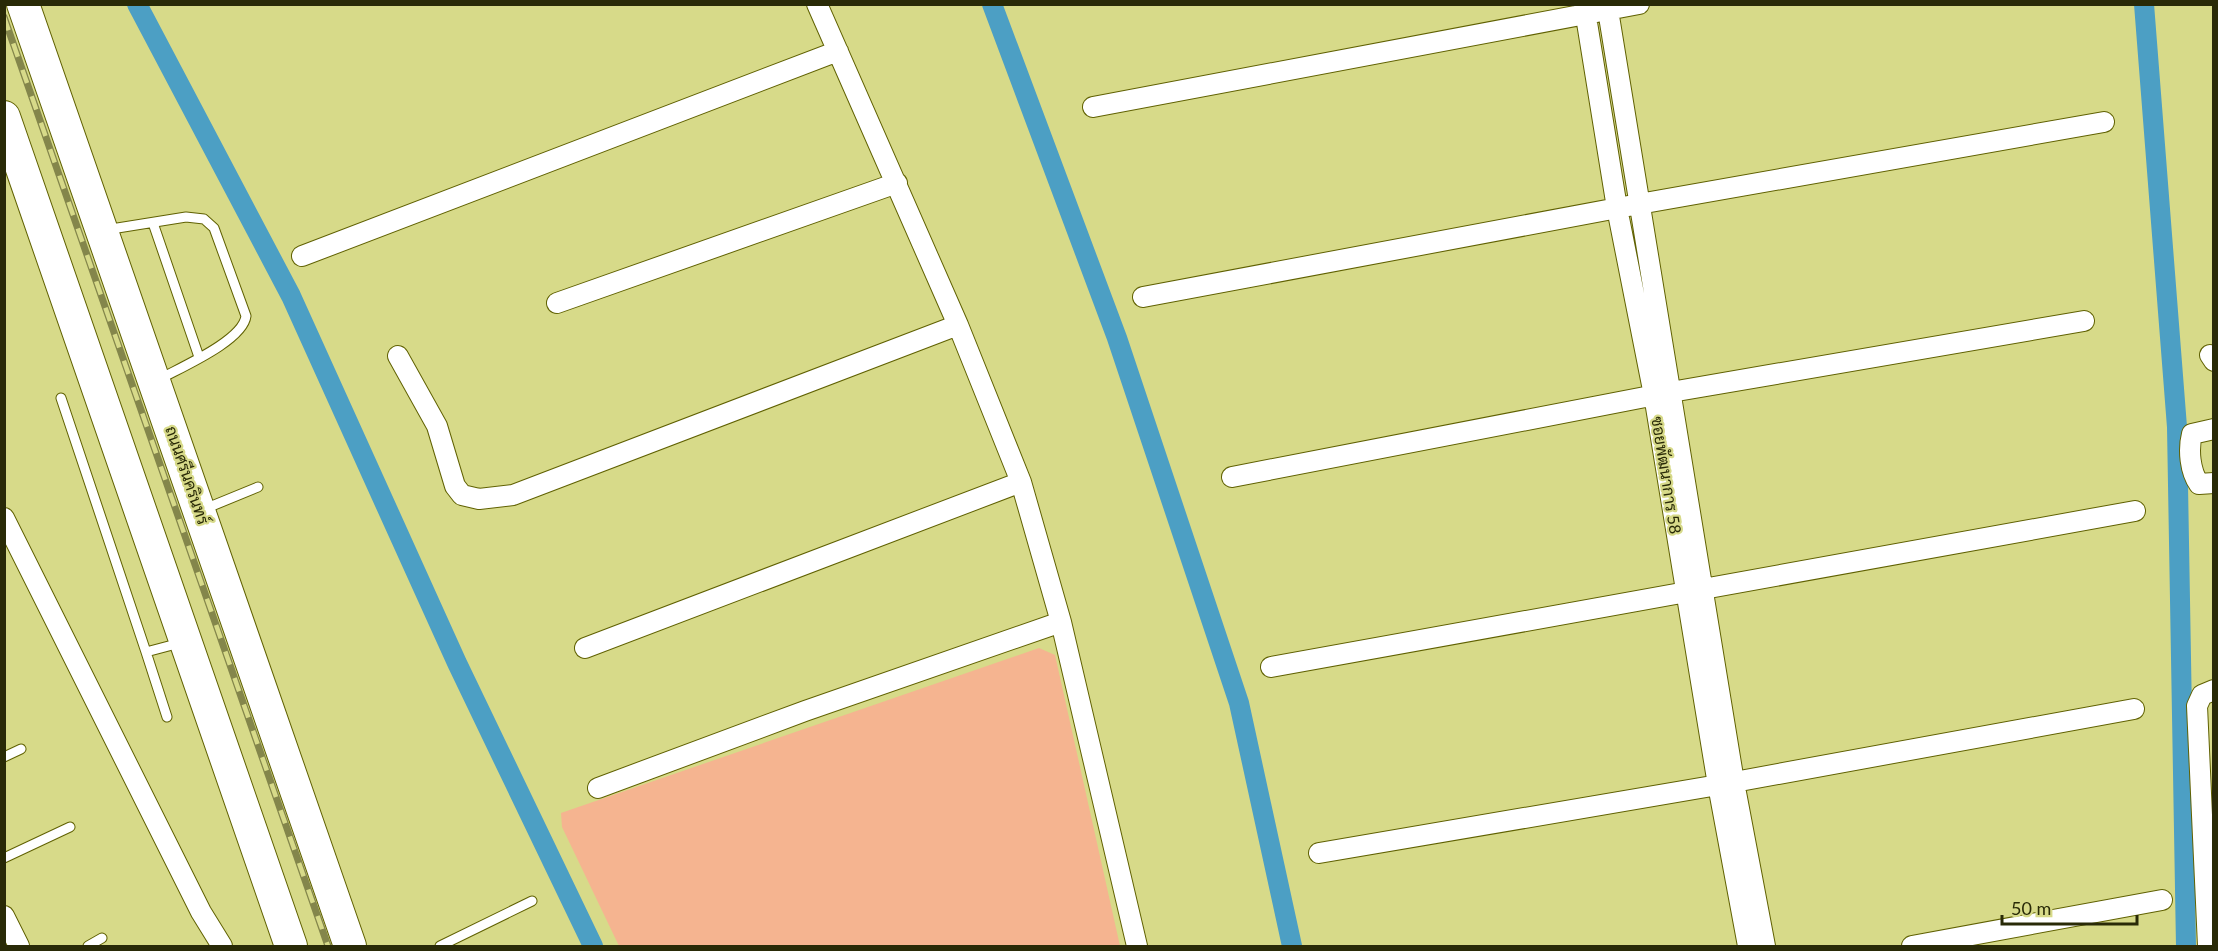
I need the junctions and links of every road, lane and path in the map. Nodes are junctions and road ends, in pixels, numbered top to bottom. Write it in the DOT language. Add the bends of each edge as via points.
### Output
graph roads {
  1 [pos="23,4"];
  2 [pos="818,4"];
  3 [pos="1639,4"];
  4 [pos="1608,7"];
  5 [pos="1584,9"];
  6 [pos="838,51"];
  7 [pos="1093,107"];
  8 [pos="2104,122"];
  9 [pos="7,134"];
  10 [pos="897,183"];
  11 [pos="1639,204"];
  12 [pos="1617,208"];
  13 [pos="153,223"];
  14 [pos="103,231"];
  15 [pos="302,256"];
  16 [pos="1143,297"];
  17 [pos="557,303"];
  18 [pos="2084,321"];
  19 [pos="958,325"];
  20 [pos="398,356"];
  21 [pos="199,357"];
  22 [pos="156,381"];
  23 [pos="1663,394"];
  24 [pos="61,398"];
  25 [pos="2214,429"];
  26 [pos="1232,477"];
  27 [pos="1021,482"];
  28 [pos="2214,483"];
  29 [pos="258,487"];
  30 [pos="200,511"];
  31 [pos="2135,511"];
  32 [pos="4,518"];
  33 [pos="1694,591"];
  34 [pos="1061,622"];
  35 [pos="186,642"];
  36 [pos="585,648"];
  37 [pos="146,652"];
  38 [pos="1271,667"];
  39 [pos="2214,690"];
  40 [pos="2134,709"];
  41 [pos="167,717"];
  42 [pos="21,749"];
  43 [pos="4,757"];
  44 [pos="1726,784"];
  45 [pos="598,788"];
  46 [pos="70,827"];
  47 [pos="1319,853"];
  48 [pos="4,858"];
  49 [pos="2209,887"];
  50 [pos="2162,900"];
  51 [pos="532,901"];
  52 [pos="4,916"];
  53 [pos="102,938"];
  54 [pos="19,946"];
  55 [pos="88,946"];
  56 [pos="222,946"];
  57 [pos="291,946"];
  58 [pos="350,946"];
  59 [pos="440,946"];
  60 [pos="1137,946"];
  61 [pos="1748,946"];
  62 [pos="1765,946"];
  63 [pos="1912,946"];
  64 [pos="2208,946"];
  1 -- 14 [label="main road, ถนนศรีนครินทร์"];
  2 -- 6 [label="street"];
  3 -- 4 [label="street"];
  4 -- 5 [label="street"];
  4 -- 11 [label="street, ซอยพัฒนาการ 58"];
  5 -- 7 [label="street"];
  5 -- 12 [label="street, ซอยพัฒนาการ 58"];
  6 -- 10 [label="street"];
  6 -- 15 [label="street"];
  8 -- 11 [label="street"];
  9 -- 35 [label="main road"];
  10 -- 17 [label="street"];
  10 -- 19 [label="street"];
  11 -- 12 [label="street"];
  11 -- 23 [label="street, ซอยพัฒนาการ 58"];
  12 -- 16 [label="street"];
  12 -- 23 [label="street, ซอยพัฒนาการ 58"];
  13 -- 14 [label="lane"];
  13 -- 21 [label="lane"];
  13 -- 21 [label="lane" via="186,217 204,219 214,228 246,316 235,336"];
  14 -- 22 [label="main road, ถนนศรีนครินทร์"];
  18 -- 23 [label="street"];
  19 -- 20 [label="street" via="513,495 479,499 462,495 455,486 437,426"];
  19 -- 27 [label="street"];
  21 -- 22 [label="lane"];
  22 -- 30 [label="main road, ถนนศรีนครินทร์"];
  23 -- 26 [label="street"];
  23 -- 33 [label="street, ซอยพัฒนาการ 58"];
  24 -- 37 [label="lane"];
  25 -- 28 [label="street" via="2192,434 2190,443 2193,475 2199,484"];
  27 -- 34 [label="street"];
  27 -- 36 [label="street"];
  29 -- 30 [label="lane"];
  30 -- 58 [label="main road, ถนนศรีนครินทร์"];
  31 -- 33 [label="street"];
  32 -- 56 [label="street" via="201,912"];
  33 -- 38 [label="street"];
  33 -- 44 [label="street, ซอยพัฒนาการ 58"];
  34 -- 45 [label="street"];
  34 -- 60 [label="street"];
  35 -- 37 [label="lane"];
  35 -- 57 [label="main road"];
  37 -- 41 [label="lane"];
  39 -- 49 [label="street" via="2202,695 2197,706"];
  40 -- 44 [label="street"];
  42 -- 43 [label="lane"];
  44 -- 47 [label="street"];
  44 -- 61 [label="street, ซอยพัฒนาการ 58"];
  44 -- 62 [label="street, ซอยพัฒนาการ 58"];
  46 -- 48 [label="lane"];
  49 -- 64 [label="street"];
  50 -- 63 [label="street"];
  51 -- 59 [label="lane"];
  52 -- 54 [label="street"];
  53 -- 55 [label="lane"];
}
